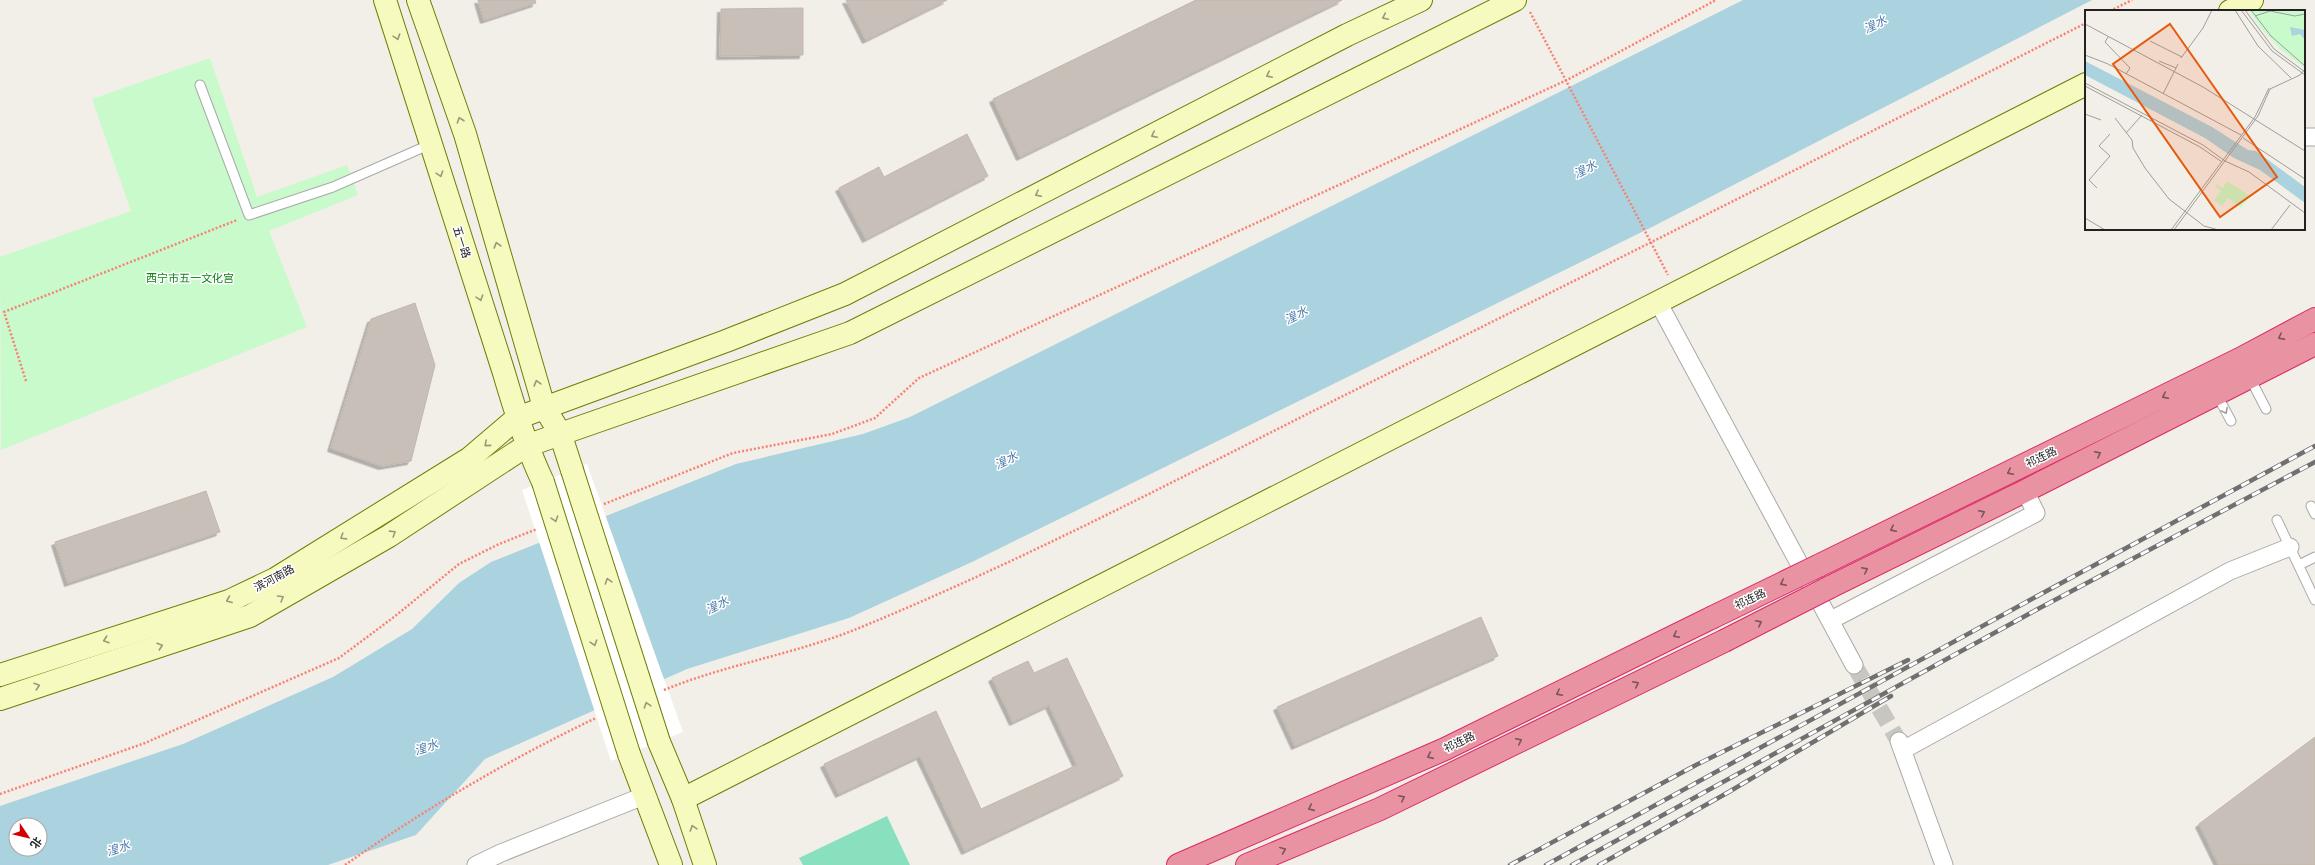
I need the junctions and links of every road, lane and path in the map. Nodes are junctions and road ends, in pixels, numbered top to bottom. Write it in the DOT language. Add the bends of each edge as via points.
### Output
graph roads {
  1 [pos="385,0"];
  2 [pos="418,0"];
  3 [pos="1420,0"];
  4 [pos="1716,0"];
  5 [pos="2132,0"];
  6 [pos="2252,0"];
  7 [pos="1521,3"];
  8 [pos="2112,10"];
  9 [pos="2232,10"];
  10 [pos="2085,24"];
  11 [pos="1567,80"];
  12 [pos="200,85"];
  13 [pos="2085,85"];
  14 [pos="2315,137"];
  15 [pos="2305,138"];
  16 [pos="431,144"];
  17 [pos="249,216"];
  18 [pos="1652,243"];
  19 [pos="1667,297"];
  20 [pos="2315,319"];
  21 [pos="2315,344"];
  22 [pos="2245,368"];
  23 [pos="26,381"];
  24 [pos="2212,384"];
  25 [pos="544,407"];
  26 [pos="2266,409"];
  27 [pos="516,418"];
  28 [pos="2231,421"];
  29 [pos="560,433"];
  30 [pos="526,446"];
  31 [pos="2025,491"];
  32 [pos="601,504"];
  33 [pos="2277,520"];
  34 [pos="543,527"];
  35 [pos="2290,547"];
  36 [pos="2315,557"];
  37 [pos="2299,566"];
  38 [pos="2315,600"];
  39 [pos="1831,620"];
  40 [pos="1854,665"];
  41 [pos="0,674"];
  42 [pos="658,692"];
  43 [pos="0,699"];
  44 [pos="602,716"];
  45 [pos="0,794"];
  46 [pos="646,795"];
  47 [pos="683,799"];
  48 [pos="345,865"];
  49 [pos="476,865"];
  50 [pos="671,865"];
  51 [pos="705,865"];
  52 [pos="1178,865"];
  53 [pos="1247,865"];
  54 [pos="1944,865"];
  1 -- 16 [label="street, 五一路, one-way"];
  25 -- 2 [label="street, one-way" via="465,134"];
  3 -- 25 [label="street, 滨河南路, one-way" via="1347,34 845,294 726,342"];
  4 -- 11 [label="path"];
  5 -- 8 [label="path"];
  6 -- 9 [label="street"];
  7 -- 11 [label="path" via="1545,38"];
  7 -- 29 [label="street" via="850,333"];
  10 -- 18 [label="path"];
  11 -- 18 [label="path"];
  11 -- 32 [label="path" via="919,378 875,418 832,434 733,453"];
  12 -- 17 [label="lane"];
  13 -- 19 [label="street"];
  14 -- 15 [label="street"];
  16 -- 17 [label="lane" via="333,187"];
  16 -- 27 [label="street, 五一路, one-way"];
  17 -- 23 [label="path" via="4,312"];
  18 -- 19 [label="path"];
  18 -- 42 [label="path" via="1046,543 857,629 778,655 694,678"];
  19 -- 39 [label="street"];
  19 -- 47 [label="street"];
  20 -- 22 [label="highway, 祁连路, one-way"];
  21 -- 22 [label="highway, 祁连路"];
  22 -- 24 [label="highway, 祁连路"];
  22 -- 26 [label="lane"];
  24 -- 28 [label="lane, one-way"];
  31 -- 24 [label="highway, 祁连路, one-way"];
  24 -- 52 [label="highway, 祁连路, one-way, bridge" via="1818,566 1445,749"];
  25 -- 27 [label="street, 滨河南路"];
  25 -- 29 [label="street"];
  27 -- 30 [label="street, 五一路"];
  27 -- 41 [label="street, 滨河南路, one-way" via="470,458 275,579 229,601"];
  29 -- 30 [label="street"];
  47 -- 29 [label="street, one-way, bridge" via="659,742"];
  43 -- 30 [label="street, one-way" via="250,616 388,536"];
  30 -- 46 [label="street, 五一路, one-way, bridge" via="543,482 629,754"];
  31 -- 39 [label="street" via="2036,513"];
  53 -- 31 [label="highway, 祁连路, one-way, bridge" via="1380,809"];
  33 -- 35 [label="lane"];
  34 -- 45 [label="path" via="499,544 459,564 339,658 145,743"];
  35 -- 37 [label="lane"];
  35 -- 54 [label="street" via="2230,571 1901,745"];
  36 -- 37 [label="lane"];
  37 -- 38 [label="lane"];
  39 -- 40 [label="street"];
  44 -- 48 [label="path" via="498,768 407,822"];
  46 -- 49 [label="street"];
  46 -- 50 [label="street, 五一路"];
  51 -- 47 [label="street, one-way"];
}
